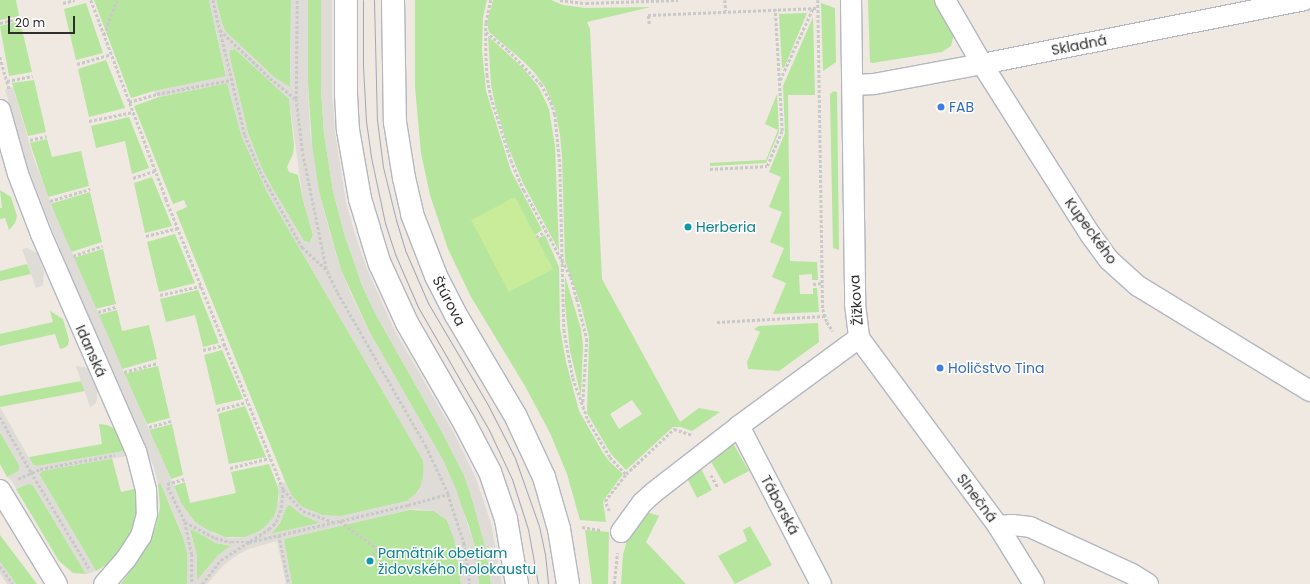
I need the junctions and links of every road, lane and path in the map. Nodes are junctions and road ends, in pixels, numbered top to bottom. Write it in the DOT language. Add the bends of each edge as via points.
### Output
graph roads {
  1 [pos="75,0"];
  2 [pos="91,0"];
  3 [pos="117,0"];
  4 [pos="213,0"];
  5 [pos="297,0"];
  6 [pos="346,0"];
  7 [pos="393,0"];
  8 [pos="491,0"];
  9 [pos="560,0"];
  10 [pos="678,0"];
  11 [pos="725,0"];
  12 [pos="818,0"];
  13 [pos="851,0"];
  14 [pos="944,0"];
  15 [pos="1304,0"];
  16 [pos="63,3"];
  17 [pos="813,8"];
  18 [pos="818,8"];
  19 [pos="776,9"];
  20 [pos="726,11"];
  21 [pos="20,18"];
  22 [pos="0,23"];
  23 [pos="649,24"];
  24 [pos="219,29"];
  25 [pos="486,32"];
  26 [pos="104,35"];
  27 [pos="111,54"];
  28 [pos="76,64"];
  29 [pos="982,64"];
  30 [pos="33,76"];
  31 [pos="231,80"];
  32 [pos="780,80"];
  33 [pos="7,81"];
  34 [pos="853,85"];
  35 [pos="296,99"];
  36 [pos="129,102"];
  37 [pos="0,110"];
  38 [pos="133,112"];
  39 [pos="89,121"];
  40 [pos="47,136"];
  41 [pos="34,139"];
  42 [pos="710,169"];
  43 [pos="155,171"];
  44 [pos="133,178"];
  45 [pos="90,189"];
  46 [pos="46,202"];
  47 [pos="177,228"];
  48 [pos="546,231"];
  49 [pos="146,236"];
  50 [pos="536,237"];
  51 [pos="102,246"];
  52 [pos="68,258"];
  53 [pos="563,262"];
  54 [pos="326,269"];
  55 [pos="813,284"];
  56 [pos="823,284"];
  57 [pos="201,286"];
  58 [pos="160,295"];
  59 [pos="116,307"];
  60 [pos="104,310"];
  61 [pos="825,316"];
  62 [pos="717,322"];
  63 [pos="851,344"];
  64 [pos="225,345"];
  65 [pos="203,350"];
  66 [pos="158,363"];
  67 [pos="118,374"];
  68 [pos="1310,391"];
  69 [pos="248,402"];
  70 [pos="583,405"];
  71 [pos="217,410"];
  72 [pos="0,417"];
  73 [pos="171,421"];
  74 [pos="738,426"];
  75 [pos="142,429"];
  76 [pos="136,451"];
  77 [pos="271,458"];
  78 [pos="230,468"];
  79 [pos="31,472"];
  80 [pos="626,474"];
  81 [pos="184,479"];
  82 [pos="167,484"];
  83 [pos="283,489"];
  84 [pos="3,494"];
  85 [pos="448,494"];
  86 [pos="340,520"];
  87 [pos="185,522"];
  88 [pos="334,523"];
  89 [pos="998,526"];
  90 [pos="621,532"];
  91 [pos="280,535"];
  92 [pos="250,542"];
  93 [pos="370,560"];
  94 [pos="0,566"];
  95 [pos="97,578"];
  96 [pos="13,584"];
  97 [pos="57,584"];
  98 [pos="192,584"];
  99 [pos="202,584"];
  100 [pos="289,584"];
  101 [pos="470,584"];
  102 [pos="517,584"];
  103 [pos="568,584"];
  104 [pos="614,584"];
  105 [pos="821,584"];
  106 [pos="1034,584"];
  107 [pos="1148,584"];
  1 -- 16 [label="path"];
  2 -- 26 [label="path"];
  3 -- 26 [label="path"];
  4 -- 24 [label="path"];
  5 -- 35 [label="path"];
  6 -- 102 [label="street" via="348,130 360,199 369,230 380,264 406,323 490,472 506,519"];
  7 -- 103 [label="street, Štúrova" via="395,122 412,214 436,276 516,417 544,477 559,529"];
  8 -- 25 [label="path" via="487,12"];
  9 -- 10 [label="path" via="586,3"];
  11 -- 20 [label="path"];
  12 -- 18 [label="path"];
  13 -- 34 [label="street, Žižkova"];
  14 -- 29 [label="street, Kupeckého"];
  15 -- 29 [label="street, Skladná"];
  17 -- 18 [label="path"];
  17 -- 19 [label="path"];
  17 -- 32 [label="path"];
  18 -- 56 [label="path"];
  19 -- 20 [label="path"];
  19 -- 32 [label="path"];
  20 -- 23 [label="path" via="648,15"];
  21 -- 22 [label="path"];
  24 -- 31 [label="path"];
  24 -- 35 [label="path"];
  25 -- 48 [label="path" via="487,75 497,113 524,190"];
  25 -- 53 [label="path" via="524,65 551,102 555,114 560,164"];
  26 -- 27 [label="path"];
  27 -- 28 [label="path"];
  27 -- 36 [label="path"];
  29 -- 34 [label="street, Skladná" via="874,84"];
  29 -- 68 [label="street, Kupeckého" via="1090,234 1110,260 1138,286"];
  30 -- 33 [label="path"];
  31 -- 36 [label="path"];
  31 -- 54 [label="path" via="245,135 262,176 302,247"];
  32 -- 42 [label="path" via="782,131 767,166"];
  34 -- 63 [label="street, Žižkova" via="855,304"];
  35 -- 54 [label="path" via="302,152"];
  36 -- 38 [label="path"];
  37 -- 76 [label="street, Idanská" via="18,174 40,234"];
  38 -- 39 [label="path"];
  38 -- 43 [label="path"];
  40 -- 41 [label="path"];
  43 -- 44 [label="path"];
  43 -- 47 [label="path"];
  45 -- 46 [label="path"];
  47 -- 49 [label="path"];
  47 -- 57 [label="path"];
  48 -- 50 [label="path"];
  48 -- 53 [label="path"];
  51 -- 52 [label="path"];
  53 -- 70 [label="path" via="564,330 573,378"];
  53 -- 70 [label="path" via="578,299 587,339"];
  54 -- 85 [label="path" via="426,447"];
  55 -- 56 [label="path"];
  56 -- 61 [label="path"];
  57 -- 58 [label="path"];
  57 -- 64 [label="path"];
  59 -- 60 [label="path"];
  61 -- 62 [label="path"];
  61 -- 63 [label="path"];
  63 -- 74 [label="street"];
  63 -- 89 [label="street, Slnečná"];
  64 -- 65 [label="path"];
  64 -- 69 [label="path"];
  66 -- 67 [label="path"];
  69 -- 71 [label="path"];
  69 -- 77 [label="path"];
  70 -- 80 [label="path" via="588,420 610,457"];
  72 -- 79 [label="path"];
  73 -- 75 [label="path"];
  74 -- 90 [label="street" via="653,493 642,503"];
  74 -- 105 [label="street, Táborská"];
  76 -- 79 [label="path"];
  76 -- 95 [label="street, Idanská" via="146,490 148,509 145,525 135,548"];
  77 -- 78 [label="path"];
  77 -- 83 [label="path"];
  79 -- 84 [label="path" via="12,481"];
  79 -- 95 [label="path"];
  81 -- 82 [label="path"];
  83 -- 88 [label="path" via="303,511"];
  83 -- 92 [label="path" via="282,508 276,522"];
  84 -- 97 [label="street"];
  85 -- 86 [label="path"];
  85 -- 101 [label="path" via="464,542"];
  86 -- 88 [label="path"];
  86 -- 93 [label="path" via="378,549"];
  87 -- 98 [label="path" via="192,554"];
  88 -- 91 [label="path"];
  89 -- 106 [label="street"];
  89 -- 107 [label="street, Slnečná" via="1030,527 1132,574"];
  90 -- 104 [label="path"];
  91 -- 92 [label="path"];
  91 -- 100 [label="path"];
  92 -- 99 [label="path" via="221,560"];
  94 -- 96 [label="path"];
}
